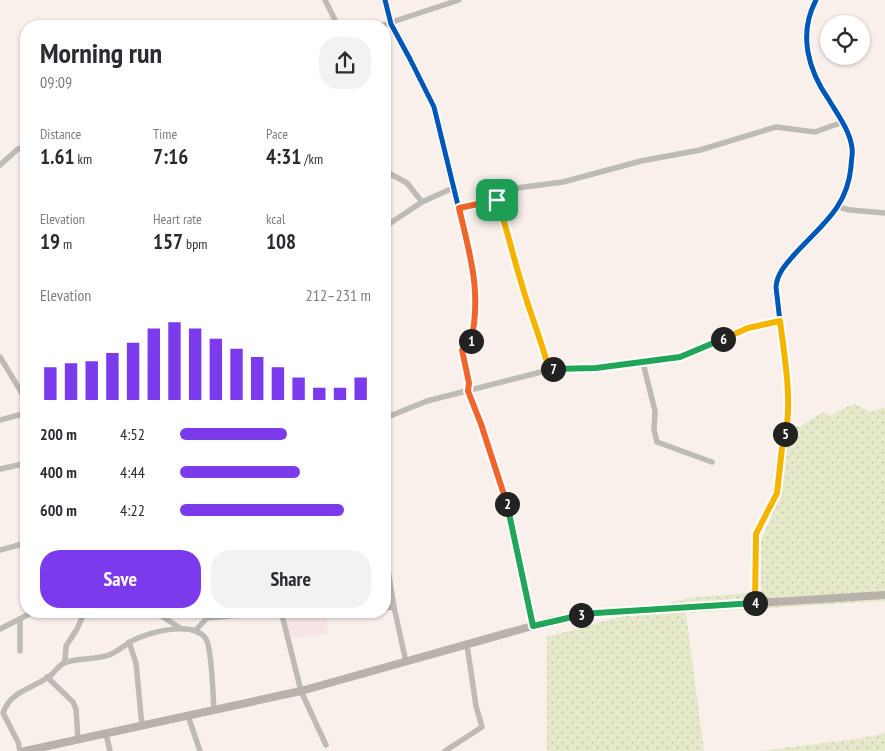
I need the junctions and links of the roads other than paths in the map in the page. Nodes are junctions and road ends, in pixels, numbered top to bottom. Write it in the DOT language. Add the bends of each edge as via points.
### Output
graph roads {
  1 [pos="325,0"];
  2 [pos="385,0"];
  3 [pos="459,0"];
  4 [pos="816,0"];
  5 [pos="335,20"];
  6 [pos="390,20"];
  7 [pos="391,24"];
  8 [pos="843,122"];
  9 [pos="20,148"];
  10 [pos="0,165"];
  11 [pos="391,174"];
  12 [pos="453,188"];
  13 [pos="497,200"];
  14 [pos="422,202"];
  15 [pos="838,207"];
  16 [pos="459,208"];
  17 [pos="885,212"];
  18 [pos="391,223"];
  19 [pos="780,321"];
  20 [pos="0,357"];
  21 [pos="643,363"];
  22 [pos="549,370"];
  23 [pos="20,390"];
  24 [pos="468,391"];
  25 [pos="20,415"];
  26 [pos="391,416"];
  27 [pos="0,420"];
  28 [pos="712,462"];
  29 [pos="20,465"];
  30 [pos="0,469"];
  31 [pos="20,545"];
  32 [pos="0,550"];
  33 [pos="391,588"];
  34 [pos="885,596"];
  35 [pos="755,603"];
  36 [pos="391,607"];
  37 [pos="394,607"];
  38 [pos="82,618"];
  39 [pos="165,618"];
  40 [pos="207,618"];
  41 [pos="283,618"];
  42 [pos="20,619"];
  43 [pos="533,626"];
  44 [pos="180,628"];
  45 [pos="0,629"];
  46 [pos="196,630"];
  47 [pos="129,642"];
  48 [pos="467,645"];
  49 [pos="20,651"];
  50 [pos="65,662"];
  51 [pos="406,662"];
  52 [pos="47,677"];
  53 [pos="301,691"];
  54 [pos="214,711"];
  55 [pos="188,716"];
  56 [pos="142,726"];
  57 [pos="106,734"];
  58 [pos="78,740"];
  59 [pos="326,745"];
  60 [pos="45,749"];
  61 [pos="20,751"];
  62 [pos="25,751"];
  63 [pos="110,751"];
  64 [pos="200,751"];
  65 [pos="446,751"];
  1 -- 5 [label="street"];
  2 -- 6 [label="street"];
  3 -- 7 [label="street"];
  4 -- 8 [label="street" via="807,19 810,64 816,81"];
  7 -- 12 [label="street" via="434,108"];
  8 -- 13 [label="street" via="815,132 776,127 700,150 641,161 563,182 517,188"];
  8 -- 15 [label="street" via="852,148 850,180"];
  9 -- 10 [label="street"];
  11 -- 14 [label="street" via="407,183"];
  12 -- 14 [label="street"];
  12 -- 16 [label="street"];
  13 -- 16 [label="street"];
  13 -- 22 [label="street"];
  14 -- 18 [label="street"];
  15 -- 17 [label="street"];
  15 -- 19 [label="street" via="780,271 776,287"];
  16 -- 24 [label="street" via="474,272 476,312 471,342 462,350"];
  19 -- 21 [label="street" via="748,328 680,357"];
  19 -- 35 [label="street" via="788,423 777,493 756,534"];
  20 -- 23 [label="street"];
  21 -- 22 [label="street"];
  21 -- 28 [label="street" via="655,411 654,430 658,442"];
  22 -- 24 [label="street"];
  24 -- 26 [label="street" via="427,401"];
  24 -- 43 [label="street" via="506,500"];
  25 -- 27 [label="street"];
  29 -- 30 [label="street"];
  31 -- 32 [label="street"];
  33 -- 37 [label="street"];
  34 -- 35 [label="main road"];
  35 -- 43 [label="main road" via="596,613"];
  36 -- 37 [label="street"];
  37 -- 51 [label="street"];
  38 -- 50 [label="street" via="66,646"];
  39 -- 44 [label="street"];
  40 -- 46 [label="street"];
  41 -- 53 [label="street"];
  42 -- 45 [label="street"];
  42 -- 49 [label="street"];
  43 -- 48 [label="main road"];
  44 -- 46 [label="street"];
  44 -- 47 [label="street"];
  46 -- 54 [label="street" via="207,640"];
  47 -- 50 [label="street" via="109,655"];
  47 -- 56 [label="street" via="136,663"];
  48 -- 51 [label="main road"];
  48 -- 65 [label="street" via="482,727"];
  50 -- 52 [label="street"];
  51 -- 53 [label="main road"];
  52 -- 58 [label="street" via="76,709"];
  52 -- 61 [label="street" via="28,686 5,706 4,712"];
  53 -- 54 [label="main road"];
  53 -- 59 [label="street"];
  54 -- 55 [label="main road"];
  55 -- 56 [label="main road"];
  55 -- 64 [label="street"];
  56 -- 57 [label="main road"];
  57 -- 58 [label="main road"];
  57 -- 63 [label="street"];
  58 -- 60 [label="main road"];
  60 -- 62 [label="main road"];
}
